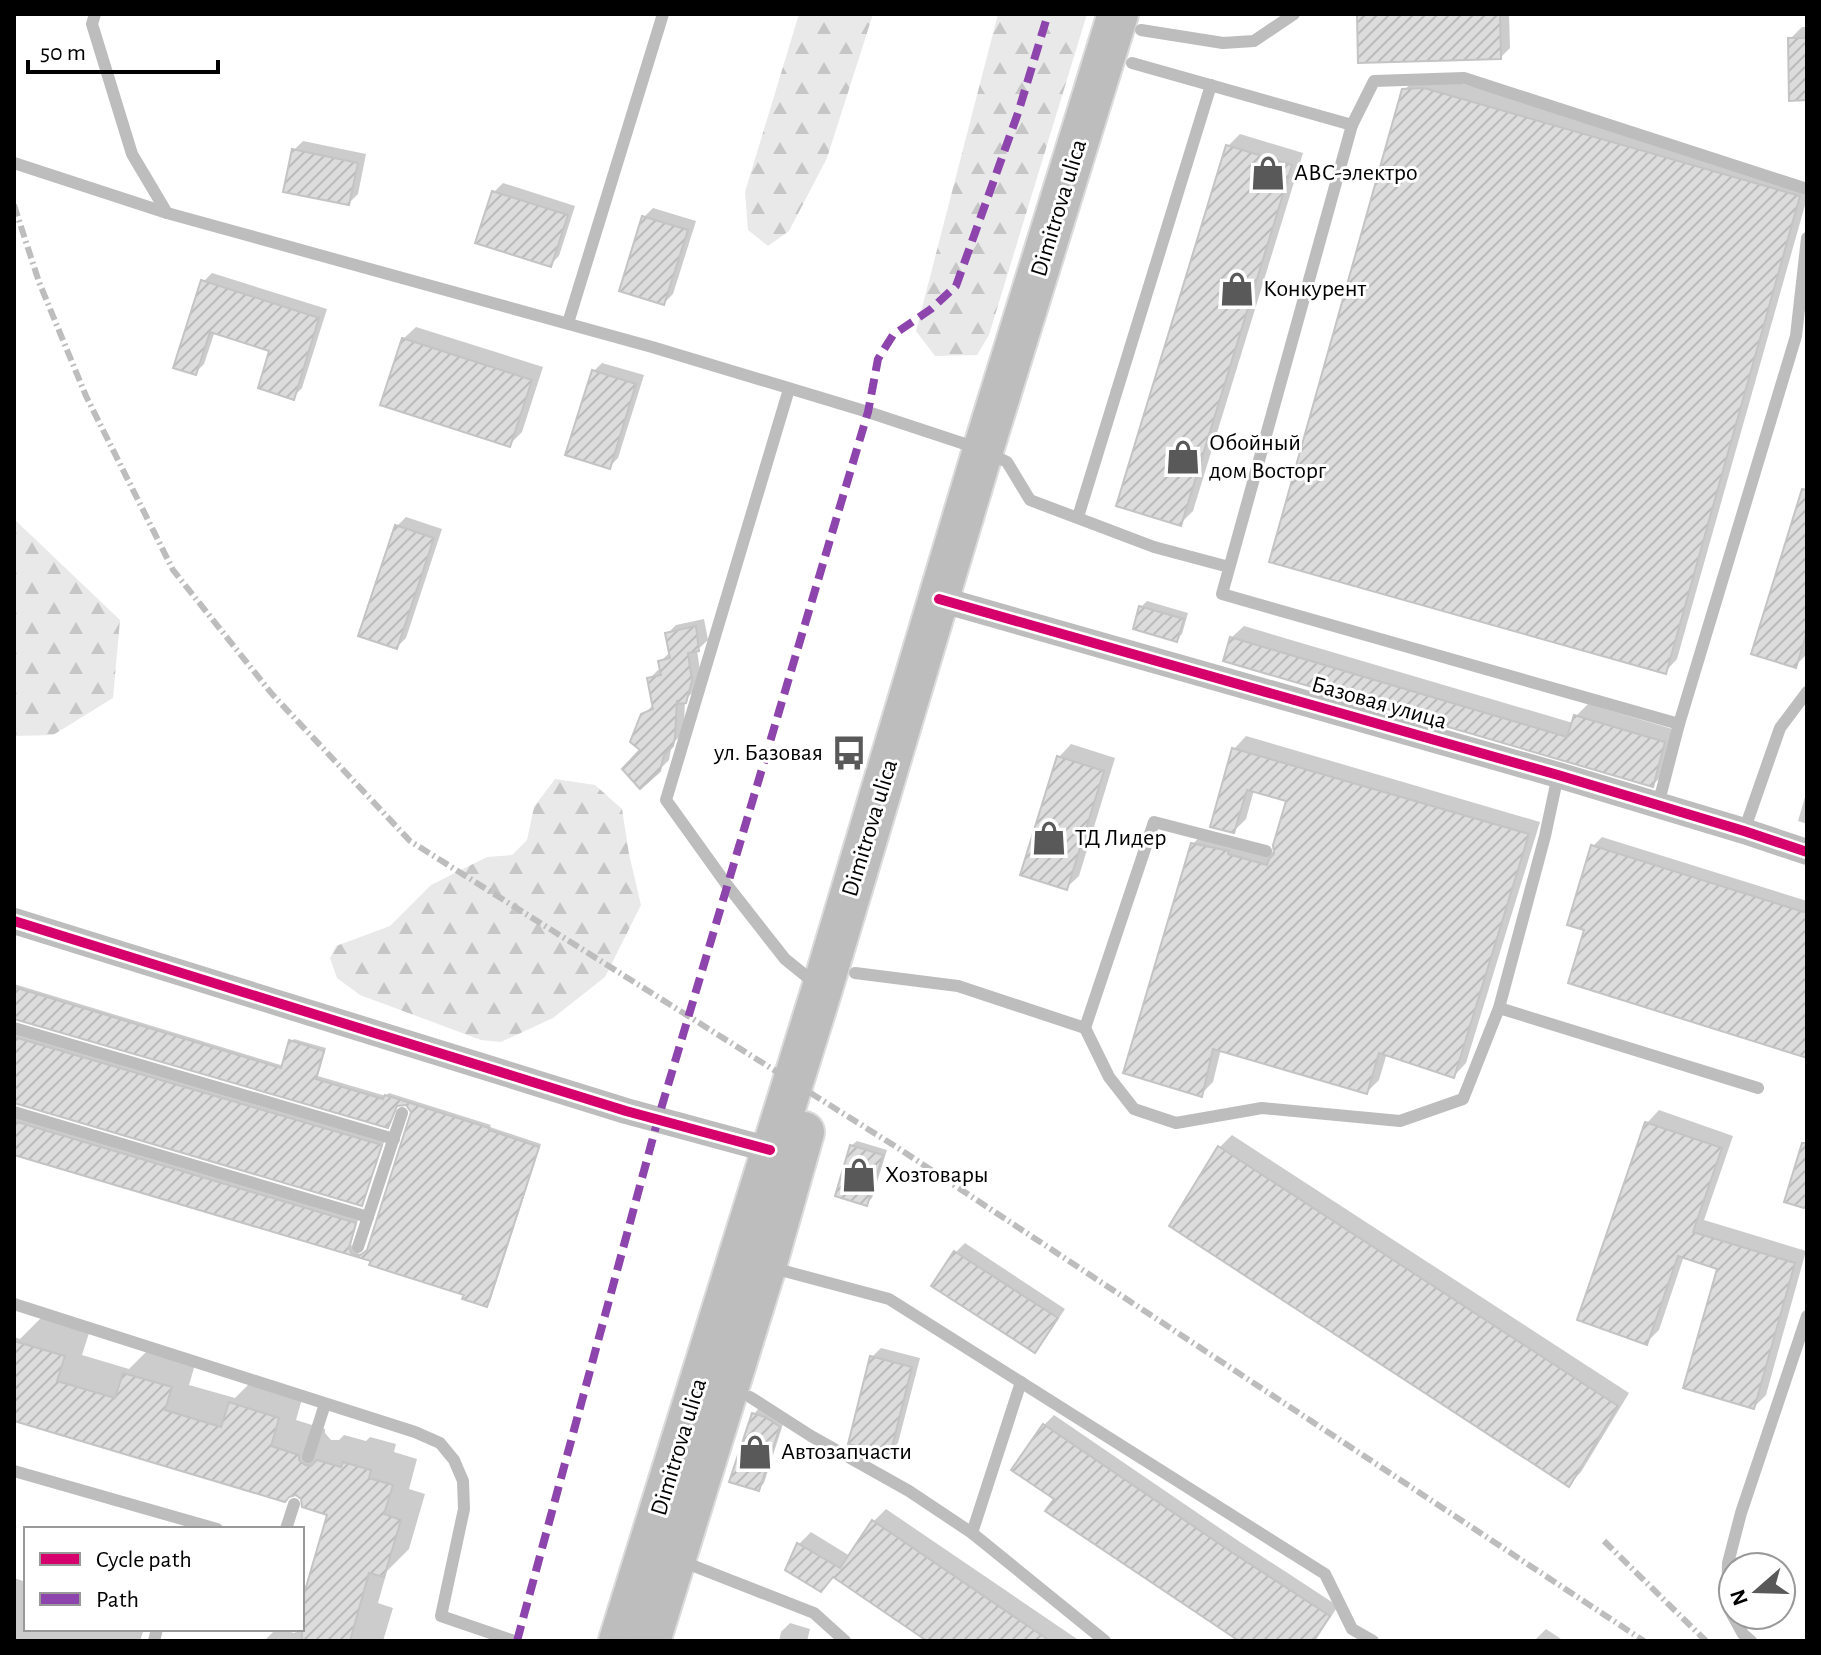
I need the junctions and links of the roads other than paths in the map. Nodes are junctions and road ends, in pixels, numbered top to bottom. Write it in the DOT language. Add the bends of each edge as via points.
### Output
graph roads {
  1 [pos="95,14"];
  2 [pos="663,14"];
  3 [pos="1294,14"];
  4 [pos="1134,30"];
  5 [pos="1211,85"];
  6 [pos="1352,125"];
  7 [pos="14,163"];
  8 [pos="1807,189"];
  9 [pos="167,213"];
  10 [pos="1807,238"];
  11 [pos="568,323"];
  12 [pos="789,389"];
  13 [pos="995,456"];
  14 [pos="1078,517"];
  15 [pos="1229,567"];
  16 [pos="952,602"];
  17 [pos="1807,692"];
  18 [pos="1679,724"];
  19 [pos="1558,775"];
  20 [pos="1658,805"];
  21 [pos="1744,831"];
  22 [pos="1266,851"];
  23 [pos="1807,852"];
  24 [pos="14,921"];
  25 [pos="838,981"];
  26 [pos="1499,1008"];
  27 [pos="14,1028"];
  28 [pos="1085,1028"];
  29 [pos="1758,1088"];
  30 [pos="14,1112"];
  31 [pos="402,1113"];
  32 [pos="394,1139"];
  33 [pos="770,1150"];
  34 [pos="368,1217"];
  35 [pos="358,1247"];
  36 [pos="766,1266"];
  37 [pos="14,1304"];
  38 [pos="1807,1316"];
  39 [pos="1021,1382"];
  40 [pos="750,1397"];
  41 [pos="325,1404"];
  42 [pos="308,1457"];
  43 [pos="14,1471"];
  44 [pos="294,1504"];
  45 [pos="186,1524"];
  46 [pos="287,1527"];
  47 [pos="972,1533"];
  48 [pos="674,1558"];
  49 [pos="514,1641"];
  50 [pos="619,1641"];
  51 [pos="650,1641"];
  52 [pos="845,1641"];
  53 [pos="1105,1641"];
  54 [pos="1373,1641"];
  55 [pos="1751,1641"];
  1 -- 9 [label="lane" via="92,24 132,154"];
  2 -- 11 [label="lane"];
  3 -- 4 [label="lane" via="1254,41 1223,43"];
  4 -- 5 [label="lane"];
  4 -- 13 [label="main road, Dimitrova ulica"];
  5 -- 6 [label="lane"];
  5 -- 14 [label="lane"];
  6 -- 8 [label="lane" via="1374,81 1464,78"];
  6 -- 15 [label="lane"];
  7 -- 9 [label="lane"];
  9 -- 11 [label="lane"];
  10 -- 18 [label="lane" via="1796,336"];
  11 -- 12 [label="lane"];
  12 -- 13 [label="lane"];
  12 -- 25 [label="lane" via="666,800 785,959"];
  13 -- 14 [label="lane" via="1030,500"];
  13 -- 16 [label="main road, Dimitrova ulica"];
  14 -- 15 [label="lane" via="1154,547"];
  15 -- 18 [label="lane" via="1222,594"];
  16 -- 19 [label="street, Базовая улица"];
  16 -- 25 [label="main road, Dimitrova ulica"];
  17 -- 21 [label="lane" via="1780,728"];
  18 -- 20 [label="lane"];
  19 -- 20 [label="street, Базовая улица"];
  19 -- 26 [label="lane"];
  20 -- 21 [label="street, Базовая улица"];
  21 -- 23 [label="street, Базовая улица"];
  22 -- 28 [label="lane" via="1154,822"];
  24 -- 33 [label="street" via="597,1102"];
  25 -- 28 [label="lane" via="958,986"];
  25 -- 33 [label="main road, Dimitrova ulica"];
  25 -- 36 [label="main road, Dimitrova ulica" via="814,1097"];
  26 -- 28 [label="lane" via="1463,1099 1400,1121 1262,1108 1176,1123 1134,1109 1109,1077"];
  26 -- 29 [label="lane"];
  27 -- 32 [label="lane"];
  30 -- 34 [label="lane"];
  31 -- 32 [label="lane"];
  32 -- 34 [label="lane"];
  33 -- 50 [label="main road, Dimitrova ulica"];
  34 -- 35 [label="lane"];
  36 -- 39 [label="lane" via="889,1299"];
  36 -- 48 [label="main road, Dimitrova ulica"];
  37 -- 41 [label="lane"];
  38 -- 55 [label="lane" via="1728,1563 1727,1605"];
  39 -- 47 [label="lane"];
  39 -- 54 [label="lane" via="1325,1574 1352,1629"];
  40 -- 47 [label="lane"];
  41 -- 42 [label="lane"];
  41 -- 49 [label="lane" via="415,1432 440,1443 454,1460 463,1481 464,1509 441,1616"];
  43 -- 45 [label="lane"];
  44 -- 46 [label="lane"];
  47 -- 53 [label="lane"];
  48 -- 51 [label="main road, Dimitrova ulica"];
  48 -- 52 [label="lane" via="814,1613"];
}
